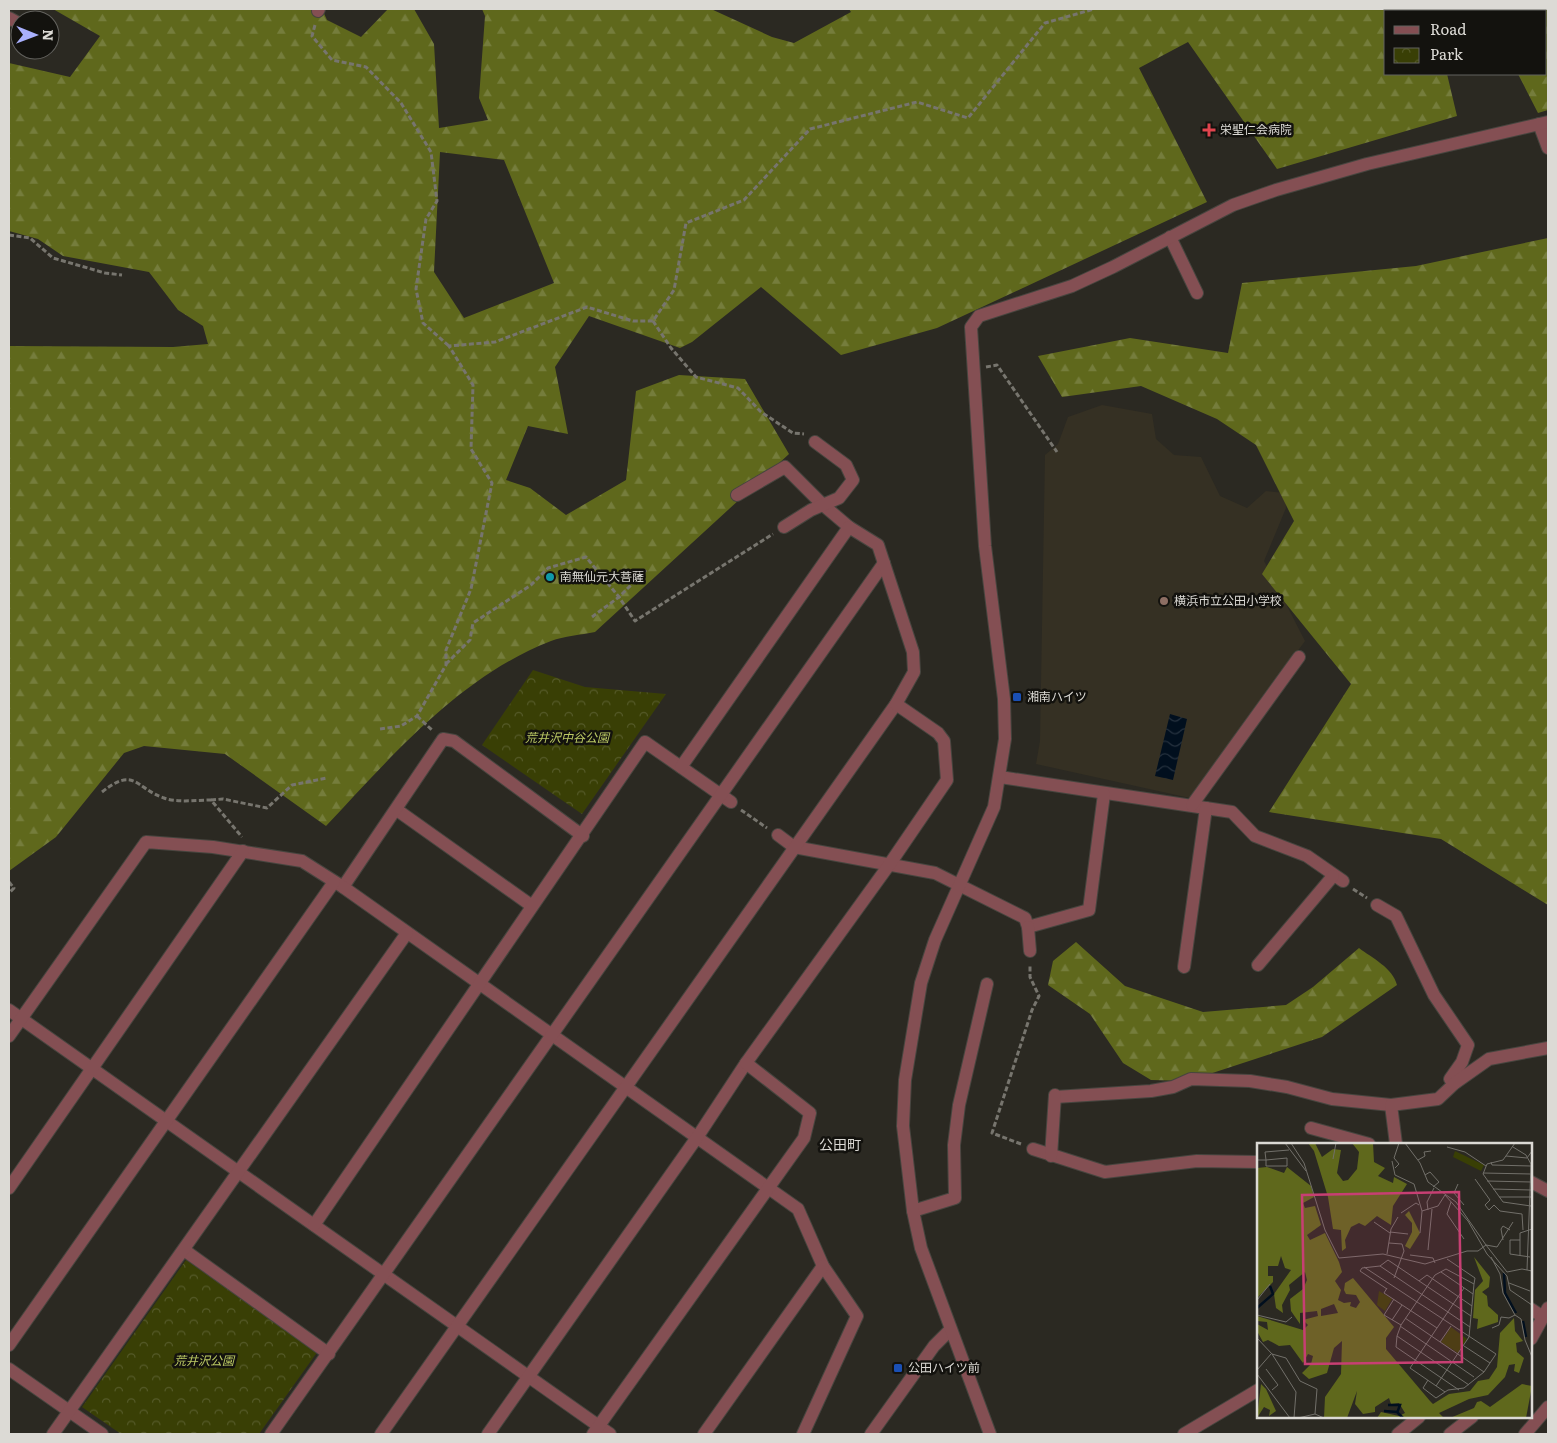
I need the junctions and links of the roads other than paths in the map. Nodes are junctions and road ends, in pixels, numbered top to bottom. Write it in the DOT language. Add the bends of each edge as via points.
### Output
graph roads {
  1 [pos="1543,123"];
  2 [pos="1548,148"];
  3 [pos="1170,238"];
  4 [pos="1197,292"];
  5 [pos="814,442"];
  6 [pos="737,495"];
  7 [pos="823,505"];
  8 [pos="784,527"];
  9 [pos="849,527"];
  10 [pos="884,563"];
  11 [pos="1299,657"];
  12 [pos="896,704"];
  13 [pos="681,767"];
  14 [pos="1000,777"];
  15 [pos="1104,794"];
  16 [pos="726,798"];
  17 [pos="1192,805"];
  18 [pos="1206,808"];
  19 [pos="397,810"];
  20 [pos="778,835"];
  21 [pos="583,836"];
  22 [pos="794,847"];
  23 [pos="243,851"];
  24 [pos="890,865"];
  25 [pos="338,884"];
  26 [pos="958,886"];
  27 [pos="1377,905"];
  28 [pos="532,906"];
  29 [pos="1028,927"];
  30 [pos="408,933"];
  31 [pos="1030,956"];
  32 [pos="1258,965"];
  33 [pos="1184,967"];
  34 [pos="479,983"];
  35 [pos="987,984"];
  36 [pos="9,1010"];
  37 [pos="21,1019"];
  38 [pos="9,1036"];
  39 [pos="552,1036"];
  40 [pos="1548,1048"];
  41 [pos="746,1063"];
  42 [pos="92,1069"];
  43 [pos="1454,1083"];
  44 [pos="625,1086"];
  45 [pos="1392,1104"];
  46 [pos="166,1121"];
  47 [pos="1311,1128"];
  48 [pos="698,1136"];
  49 [pos="1365,1143"];
  50 [pos="1396,1143"];
  51 [pos="1034,1149"];
  52 [pos="1051,1156"];
  53 [pos="1257,1162"];
  54 [pos="239,1172"];
  55 [pos="1532,1182"];
  56 [pos="9,1188"];
  57 [pos="770,1188"];
  58 [pos="1548,1190"];
  59 [pos="913,1211"];
  60 [pos="314,1226"];
  61 [pos="184,1250"];
  62 [pos="823,1266"];
  63 [pos="385,1275"];
  64 [pos="1538,1313"];
  65 [pos="457,1326"];
  66 [pos="950,1330"];
  67 [pos="1532,1335"];
  68 [pos="9,1345"];
  69 [pos="329,1354"];
  70 [pos="9,1370"];
  71 [pos="529,1377"];
  72 [pos="1257,1391"];
  73 [pos="1548,1407"];
  74 [pos="70,1410"];
  75 [pos="1417,1418"];
  76 [pos="1471,1418"];
  77 [pos="596,1430"];
  78 [pos="53,1434"];
  79 [pos="102,1434"];
  80 [pos="271,1434"];
  81 [pos="381,1434"];
  82 [pos="488,1434"];
  83 [pos="610,1434"];
  84 [pos="704,1434"];
  85 [pos="803,1434"];
  86 [pos="871,1434"];
  87 [pos="990,1434"];
  88 [pos="1184,1434"];
  89 [pos="1398,1434"];
  90 [pos="1450,1434"];
  91 [pos="1525,1434"];
  1 -- 2 [label="street"];
  1 -- 3 [label="street" via="1367,164 1276,190 1234,204"];
  3 -- 4 [label="street"];
  3 -- 14 [label="street" via="1072,286 979,316 971,327 985,546 1004,698 1005,739"];
  5 -- 7 [label="street" via="846,465 853,480 839,498"];
  6 -- 7 [label="street" via="785,467"];
  7 -- 8 [label="street"];
  7 -- 9 [label="street"];
  9 -- 10 [label="street" via="878,545"];
  9 -- 13 [label="street"];
  10 -- 12 [label="street" via="913,652 914,672"];
  10 -- 16 [label="street"];
  11 -- 17 [label="street"];
  12 -- 22 [label="street"];
  12 -- 24 [label="street" via="944,740 947,780"];
  13 -- 16 [label="street"];
  13 -- 21 [label="street" via="645,742"];
  14 -- 15 [label="street"];
  14 -- 26 [label="street" via="994,807"];
  15 -- 17 [label="street"];
  15 -- 29 [label="street" via="1089,910"];
  16 -- 39 [label="street"];
  17 -- 18 [label="street"];
  18 -- 32 [label="street" via="1232,812 1255,836 1307,856 1338,878"];
  18 -- 33 [label="street"];
  19 -- 21 [label="street" via="443,739 454,741"];
  19 -- 25 [label="street"];
  19 -- 28 [label="street"];
  20 -- 22 [label="street"];
  21 -- 28 [label="street"];
  22 -- 24 [label="street"];
  22 -- 44 [label="street"];
  23 -- 25 [label="street" via="302,861"];
  23 -- 37 [label="street" via="146,842"];
  23 -- 42 [label="street"];
  24 -- 26 [label="street" via="935,873"];
  24 -- 41 [label="street"];
  25 -- 30 [label="street"];
  25 -- 46 [label="street"];
  26 -- 29 [label="street" via="1025,918"];
  26 -- 59 [label="street" via="935,940 922,983 907,1062 903,1126"];
  27 -- 43 [label="street" via="1396,916 1434,994 1468,1045 1462,1062 1450,1079"];
  28 -- 34 [label="street"];
  29 -- 31 [label="street"];
  30 -- 34 [label="street"];
  30 -- 54 [label="street"];
  34 -- 39 [label="street"];
  34 -- 60 [label="street"];
  35 -- 59 [label="street" via="959,1106 954,1146 955,1198"];
  36 -- 37 [label="street"];
  37 -- 38 [label="street"];
  37 -- 42 [label="street"];
  39 -- 44 [label="street"];
  39 -- 63 [label="street"];
  40 -- 43 [label="street" via="1489,1059"];
  41 -- 48 [label="street"];
  41 -- 57 [label="street" via="810,1113 804,1138"];
  42 -- 46 [label="street"];
  42 -- 56 [label="street"];
  43 -- 45 [label="street" via="1438,1099"];
  44 -- 48 [label="street"];
  44 -- 65 [label="street"];
  45 -- 50 [label="street"];
  45 -- 52 [label="street" via="1332,1099 1250,1081 1191,1079 1151,1091 1055,1096"];
  46 -- 54 [label="street"];
  46 -- 68 [label="street"];
  47 -- 49 [label="street"];
  48 -- 57 [label="street"];
  48 -- 71 [label="street"];
  51 -- 52 [label="street"];
  52 -- 53 [label="street" via="1105,1172 1197,1160"];
  54 -- 60 [label="street"];
  54 -- 61 [label="street"];
  55 -- 58 [label="street"];
  57 -- 62 [label="street" via="798,1209"];
  57 -- 77 [label="street"];
  59 -- 66 [label="street" via="921,1248"];
  60 -- 63 [label="street"];
  61 -- 69 [label="street"];
  61 -- 74 [label="street"];
  62 -- 84 [label="street"];
  62 -- 85 [label="street" via="858,1316"];
  63 -- 65 [label="street"];
  63 -- 69 [label="street"];
  64 -- 67 [label="street"];
  65 -- 71 [label="street"];
  65 -- 81 [label="street"];
  66 -- 86 [label="street" via="934,1346"];
  66 -- 87 [label="street"];
  69 -- 80 [label="street"];
  70 -- 74 [label="street"];
  71 -- 77 [label="street"];
  71 -- 82 [label="street"];
  72 -- 88 [label="street"];
  73 -- 91 [label="street"];
  74 -- 78 [label="street"];
  74 -- 79 [label="street"];
  75 -- 89 [label="street"];
  76 -- 90 [label="street"];
  77 -- 83 [label="street"];
}
